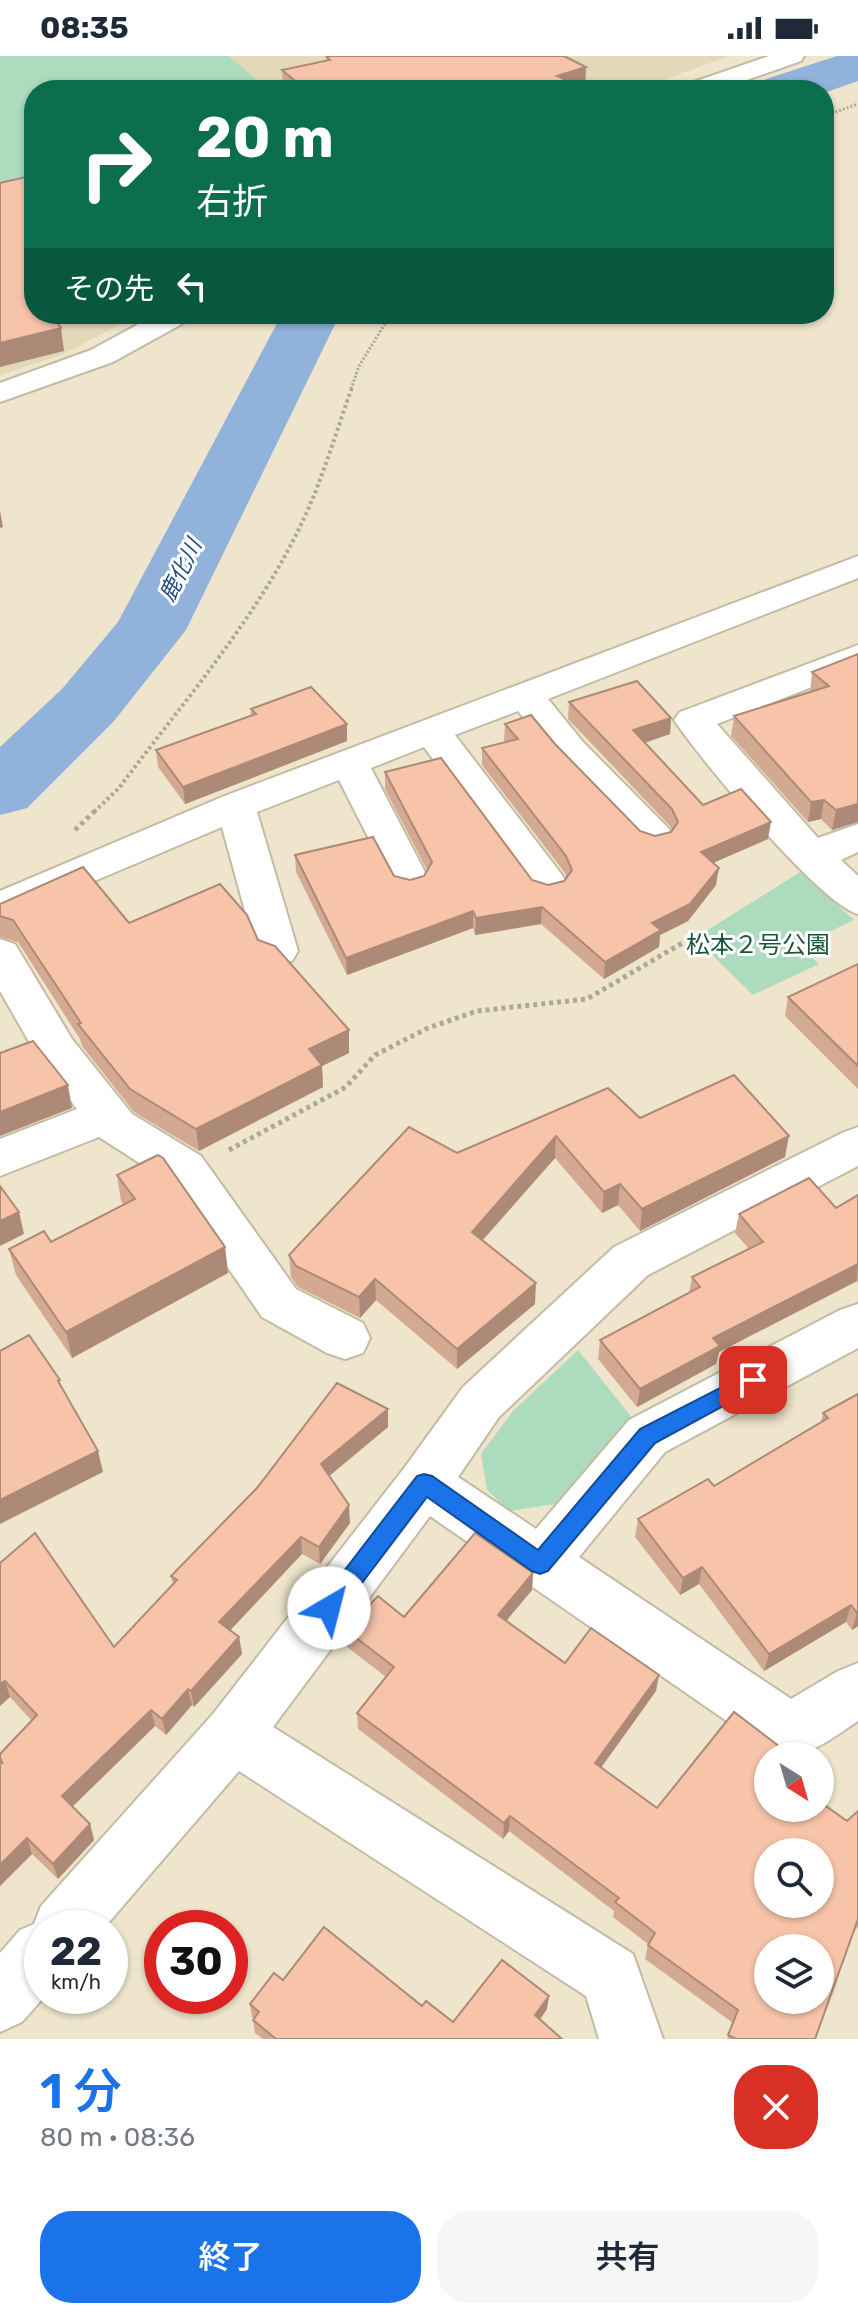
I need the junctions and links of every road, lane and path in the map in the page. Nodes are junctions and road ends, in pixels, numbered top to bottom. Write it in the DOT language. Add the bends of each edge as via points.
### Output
graph roads {
  1 [pos="792,56"];
  2 [pos="723,80"];
  3 [pos="858,104"];
  4 [pos="834,112"];
  5 [pos="161,324"];
  6 [pos="385,324"];
  7 [pos="0,393"];
  8 [pos="852,576"];
  9 [pos="858,656"];
  10 [pos="525,694"];
  11 [pos="432,731"];
  12 [pos="349,762"];
  13 [pos="236,806"];
  14 [pos="68,836"];
  15 [pos="654,837"];
  16 [pos="858,837"];
  17 [pos="811,857"];
  18 [pos="409,880"];
  19 [pos="548,885"];
  20 [pos="858,900"];
  21 [pos="0,907"];
  22 [pos="684,942"];
  23 [pos="277,951"];
  24 [pos="9,970"];
  25 [pos="107,1115"];
  26 [pos="858,1145"];
  27 [pos="0,1158"];
  28 [pos="188,1172"];
  29 [pos="858,1324"];
  30 [pos="345,1338"];
  31 [pos="424,1483"];
  32 [pos="540,1564"];
  33 [pos="858,1690"];
  34 [pos="233,1734"];
  35 [pos="79,1910"];
  36 [pos="24,1973"];
  37 [pos="0,2000"];
  38 [pos="631,2039"];
  1 -- 2 [label="street"];
  3 -- 4 [label="path"];
  5 -- 7 [label="street" via="102,356"];
  6 -- 14 [label="path" via="359,366 298,531 252,611 119,788"];
  8 -- 10 [label="street"];
  9 -- 17 [label="street" via="693,720"];
  10 -- 11 [label="street"];
  10 -- 15 [label="street" via="589,771"];
  11 -- 12 [label="street"];
  11 -- 19 [label="street"];
  12 -- 13 [label="street"];
  12 -- 18 [label="street"];
  13 -- 21 [label="street"];
  13 -- 23 [label="street"];
  16 -- 17 [label="street"];
  17 -- 20 [label="street"];
  22 -- 28 [label="path" via="587,999 477,1011 428,1028 375,1055 346,1087"];
  24 -- 25 [label="street" via="78,1081"];
  25 -- 27 [label="street"];
  25 -- 28 [label="street"];
  26 -- 31 [label="street" via="631,1261 481,1402"];
  28 -- 30 [label="street" via="279,1303"];
  29 -- 32 [label="street" via="647,1436"];
  31 -- 32 [label="street"];
  31 -- 34 [label="street"];
  32 -- 33 [label="street" via="790,1731"];
  34 -- 35 [label="street"];
  34 -- 38 [label="street" via="611,1976"];
  36 -- 37 [label="street"];
}
